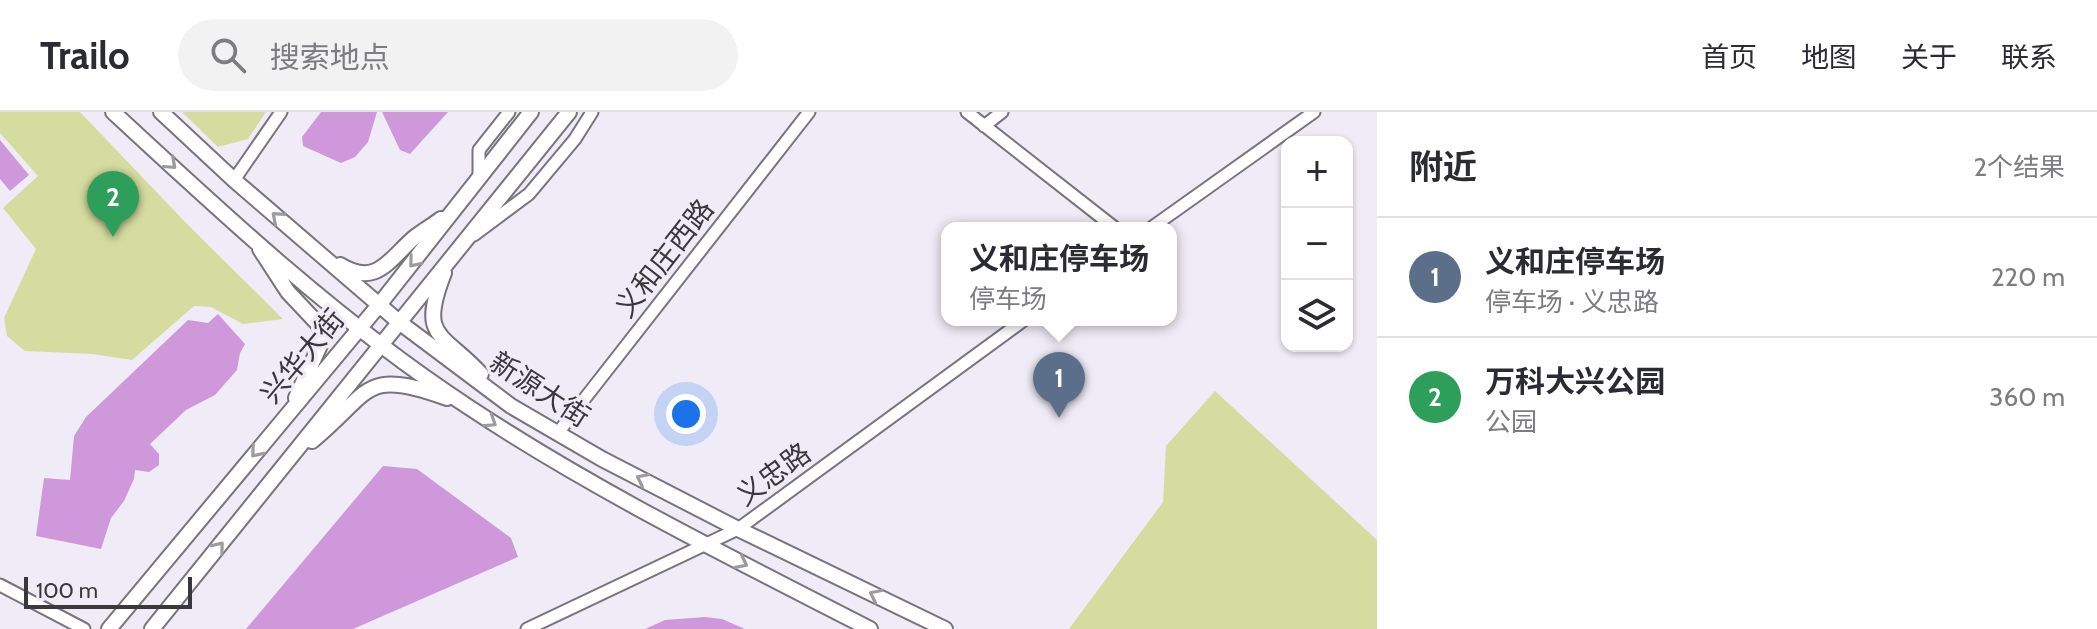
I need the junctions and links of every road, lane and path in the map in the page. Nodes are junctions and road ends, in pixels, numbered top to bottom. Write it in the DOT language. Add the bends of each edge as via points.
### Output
graph roads {
  1 [pos="113,112"];
  2 [pos="161,112"];
  3 [pos="281,112"];
  4 [pos="509,112"];
  5 [pos="531,112"];
  6 [pos="569,112"];
  7 [pos="592,112"];
  8 [pos="809,112"];
  9 [pos="967,112"];
  10 [pos="1002,112"];
  11 [pos="1314,112"];
  12 [pos="984,126"];
  13 [pos="479,178"];
  14 [pos="234,180"];
  15 [pos="455,210"];
  16 [pos="1107,222"];
  17 [pos="1159,222"];
  18 [pos="251,236"];
  19 [pos="301,238"];
  20 [pos="461,245"];
  21 [pos="450,258"];
  22 [pos="379,305"];
  23 [pos="399,322"];
  24 [pos="1016,326"];
  25 [pos="360,327"];
  26 [pos="382,345"];
  27 [pos="464,405"];
  28 [pos="511,406"];
  29 [pos="291,410"];
  30 [pos="557,434"];
  31 [pos="290,459"];
  32 [pos="738,529"];
  33 [pos="705,544"];
  34 [pos="0,585"];
  35 [pos="84,629"];
  36 [pos="109,629"];
  37 [pos="152,629"];
  38 [pos="527,629"];
  39 [pos="870,629"];
  40 [pos="945,629"];
  1 -- 18 [label="main road, one-way"];
  2 -- 14 [label="main road, 新源大街"];
  3 -- 14 [label="street"];
  4 -- 13 [label="street" via="479,150"];
  5 -- 13 [label="main road, 兴华大街"];
  6 -- 20 [label="main road, 兴华大街"];
  7 -- 20 [label="street" via="529,194"];
  8 -- 30 [label="street, 义和庄西路"];
  9 -- 12 [label="street"];
  10 -- 12 [label="street"];
  11 -- 17 [label="street"];
  12 -- 16 [label="street"];
  13 -- 15 [label="main road, 兴华大街"];
  19 -- 14 [label="main road, 新源大街, one-way"];
  15 -- 19 [label="main road" via="414,238 383,269 369,273 352,272"];
  15 -- 22 [label="main road, 兴华大街, one-way"];
  18 -- 25 [label="main road"];
  18 -- 29 [label="main road" via="288,292 320,326 321,343"];
  19 -- 22 [label="main road, 新源大街"];
  20 -- 21 [label="main road, 兴华大街"];
  21 -- 23 [label="main road, 兴华大街"];
  21 -- 28 [label="main road" via="435,296 433,319 439,335"];
  22 -- 23 [label="main road, 新源大街"];
  22 -- 25 [label="main road, 兴华大街"];
  23 -- 26 [label="main road, 兴华大街"];
  23 -- 28 [label="main road, 新源大街"];
  24 -- 32 [label="street, 义忠路"];
  25 -- 26 [label="main road"];
  25 -- 29 [label="main road, 兴华大街"];
  26 -- 27 [label="main road"];
  26 -- 31 [label="main road, 兴华大街"];
  27 -- 31 [label="main road" via="402,383 381,384 364,392"];
  27 -- 33 [label="main road, one-way"];
  28 -- 30 [label="main road, 新源大街"];
  29 -- 36 [label="main road, 兴华大街, one-way"];
  32 -- 30 [label="main road, 新源大街, one-way"];
  37 -- 31 [label="main road, 兴华大街, one-way"];
  32 -- 33 [label="street, 义忠路"];
  40 -- 32 [label="main road, 新源大街, one-way"];
  33 -- 38 [label="street, 义忠路"];
  33 -- 39 [label="main road, one-way"];
  34 -- 35 [label="street"];
}
